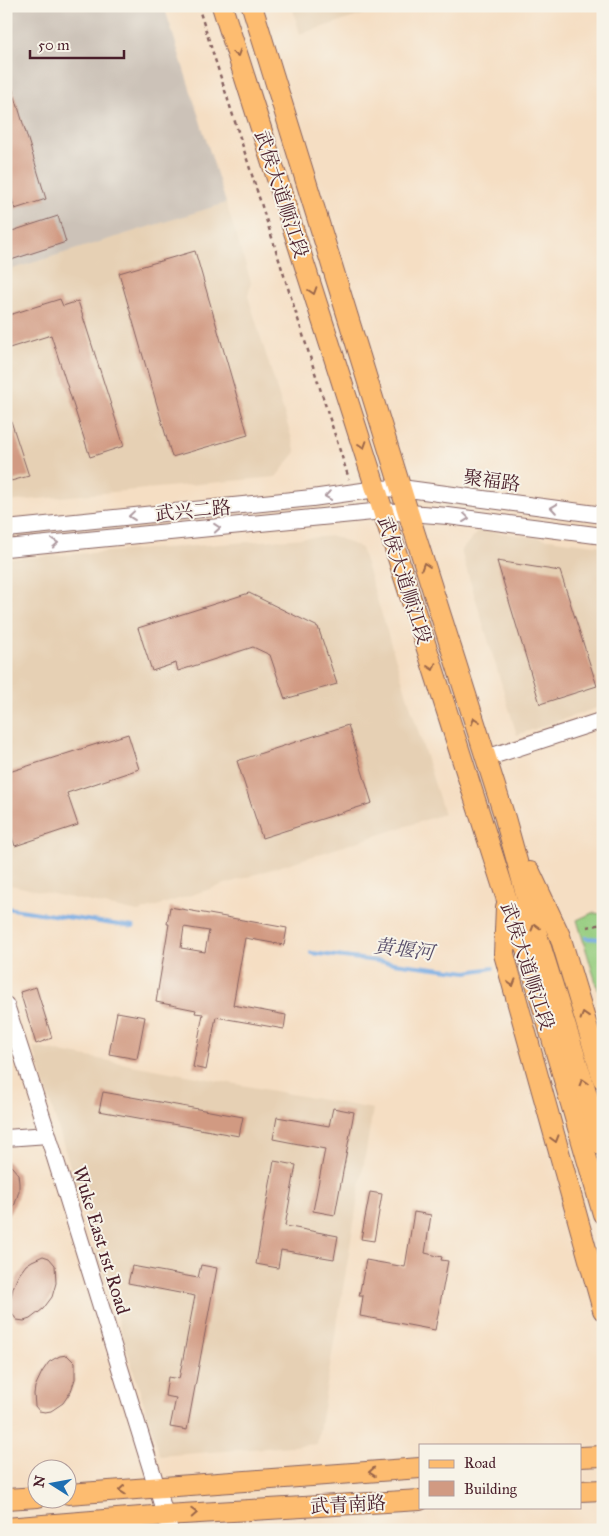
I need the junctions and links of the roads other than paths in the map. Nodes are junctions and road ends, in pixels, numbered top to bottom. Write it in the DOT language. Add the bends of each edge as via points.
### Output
graph roads {
  1 [pos="222,6"];
  2 [pos="252,6"];
  3 [pos="358,348"];
  4 [pos="335,358"];
  5 [pos="401,488"];
  6 [pos="377,489"];
  7 [pos="383,512"];
  8 [pos="408,512"];
  9 [pos="603,515"];
  10 [pos="6,530"];
  11 [pos="603,536"];
  12 [pos="6,548"];
  13 [pos="603,720"];
  14 [pos="486,758"];
  15 [pos="506,818"];
  16 [pos="506,900"];
  17 [pos="6,1005"];
  18 [pos="603,1080"];
  19 [pos="48,1135"];
  20 [pos="6,1138"];
  21 [pos="594,1150"];
  22 [pos="603,1214"];
  23 [pos="603,1310"];
  24 [pos="603,1456"];
  25 [pos="582,1457"];
  26 [pos="419,1468"];
  27 [pos="158,1487"];
  28 [pos="603,1490"];
  29 [pos="582,1491"];
  30 [pos="78,1493"];
  31 [pos="28,1498"];
  32 [pos="6,1499"];
  33 [pos="419,1500"];
  34 [pos="168,1522"];
  35 [pos="6,1528"];
  1 -- 4 [label="main road, 武侯大道顺江段, one-way"];
  2 -- 3 [label="main road, 武侯大道顺江段"];
  3 -- 4 [label="main road"];
  3 -- 5 [label="main road, 武侯大道顺江段"];
  4 -- 6 [label="main road, 武侯大道顺江段, one-way"];
  5 -- 6 [label="street, 聚福路"];
  5 -- 8 [label="main road, 武侯大道顺江段"];
  9 -- 5 [label="street, 聚福路, one-way"];
  6 -- 7 [label="main road, 武侯大道顺江段"];
  6 -- 10 [label="street, 聚福路, one-way"];
  7 -- 8 [label="street, 武兴二路"];
  12 -- 7 [label="street, 武兴二路, one-way"];
  7 -- 16 [label="main road, 武侯大道顺江段, one-way"];
  8 -- 11 [label="street, 武兴二路, one-way"];
  14 -- 8 [label="main road, 武侯大道顺江段, one-way"];
  13 -- 14 [label="street"];
  14 -- 15 [label="main road, 武侯大道顺江段"];
  18 -- 15 [label="main road, one-way" via="560,936"];
  21 -- 15 [label="main road, 武侯大道顺江段, one-way"];
  16 -- 21 [label="main road, 武侯大道顺江段" via="526,949"];
  16 -- 23 [label="main road, one-way" via="504,954"];
  17 -- 19 [label="street, Wuke East 1st Road"];
  19 -- 20 [label="street"];
  19 -- 27 [label="street, Wuke East 1st Road"];
  21 -- 22 [label="main road"];
  24 -- 25 [label="main road"];
  26 -- 27 [label="main road, 武青南路, one-way"];
  27 -- 30 [label="main road, 武青南路, one-way"];
  27 -- 34 [label="street, Wuke East 1st Road"];
  28 -- 29 [label="main road"];
  31 -- 32 [label="main road"];
  34 -- 33 [label="main road, 武青南路, one-way"];
  34 -- 35 [label="main road, 武青南路"];
}
